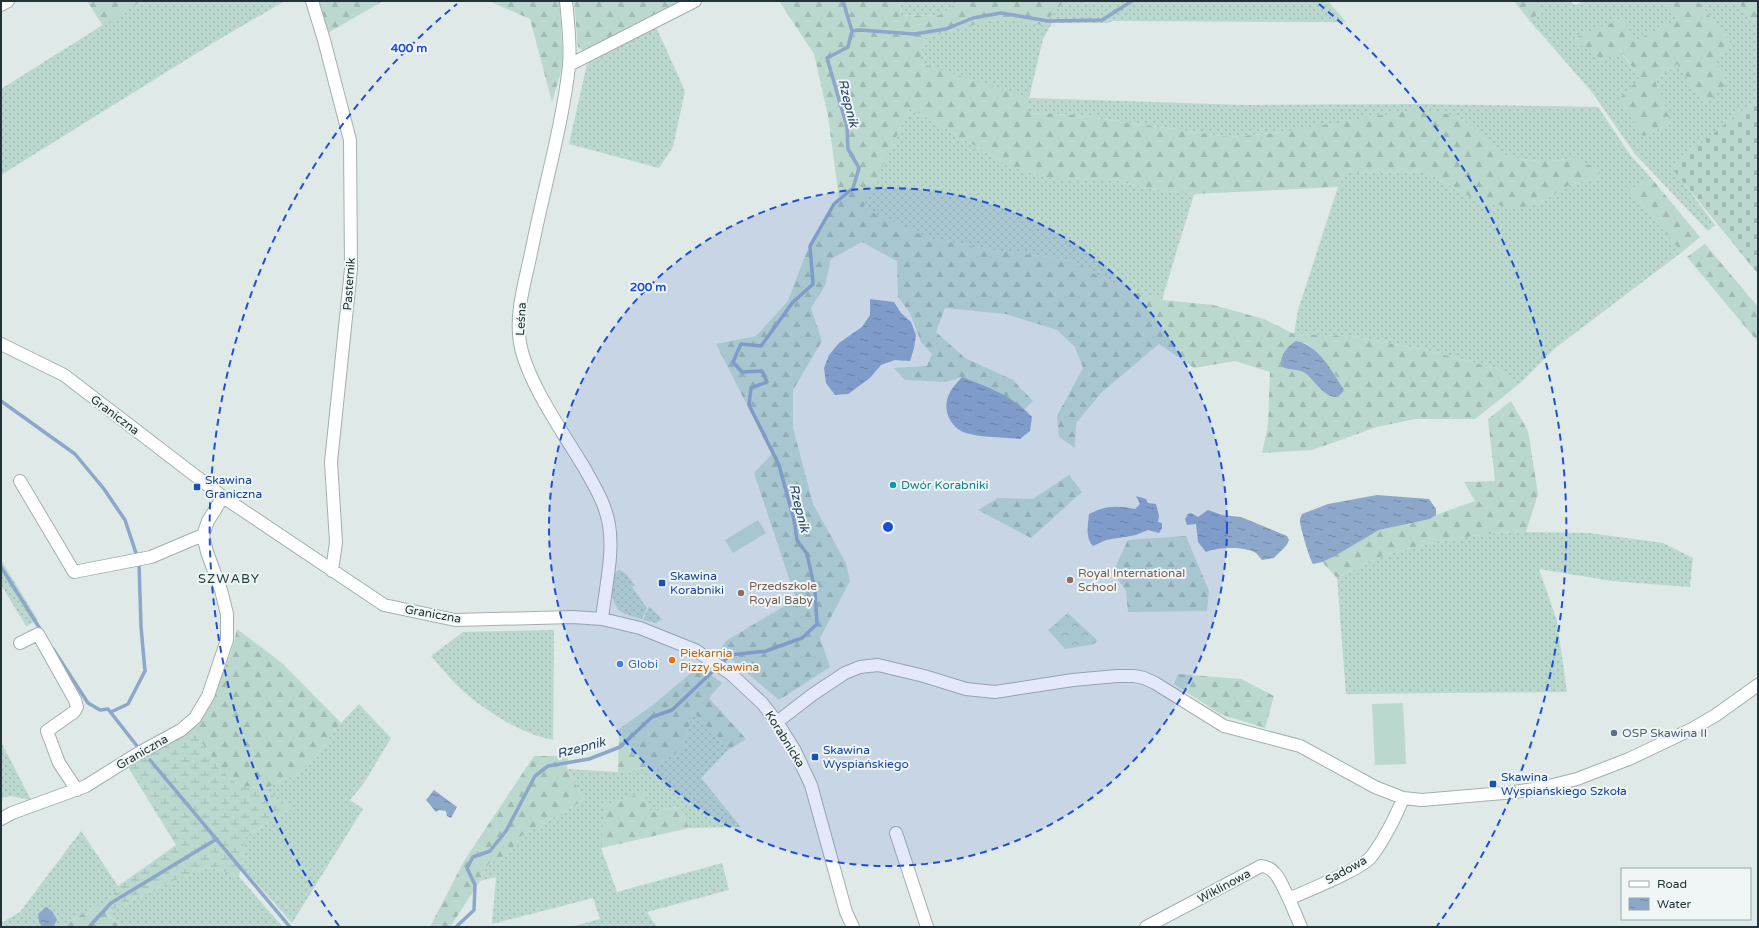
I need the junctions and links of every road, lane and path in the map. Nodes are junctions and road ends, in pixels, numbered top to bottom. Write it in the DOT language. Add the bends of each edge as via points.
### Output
graph roads {
  1 [pos="8,1"];
  2 [pos="312,1"];
  3 [pos="566,1"];
  4 [pos="695,1"];
  5 [pos="1,5"];
  6 [pos="569,65"];
  7 [pos="1,344"];
  8 [pos="20,481"];
  9 [pos="223,497"];
  10 [pos="203,535"];
  11 [pos="332,571"];
  12 [pos="602,619"];
  13 [pos="673,641"];
  14 [pos="20,643"];
  15 [pos="1758,685"];
  16 [pos="777,722"];
  17 [pos="78,790"];
  18 [pos="1403,798"];
  19 [pos="1,819"];
  20 [pos="896,833"];
  21 [pos="1289,899"];
  22 [pos="853,927"];
  23 [pos="927,927"];
  24 [pos="1146,927"];
  25 [pos="1301,927"];
  1 -- 5 [label="street"];
  2 -- 11 [label="street, Pasternik" via="350,140 351,269 331,462 336,542"];
  3 -- 6 [label="street, Leśna"];
  4 -- 6 [label="street"];
  6 -- 12 [label="street, Leśna" via="558,130 524,285 519,331 522,350 533,380 589,476 606,513 610,550"];
  7 -- 9 [label="street, Graniczna" via="64,375"];
  8 -- 10 [label="street" via="74,572 151,556"];
  9 -- 10 [label="street" via="208,521"];
  9 -- 11 [label="street, Graniczna"];
  10 -- 17 [label="street, Graniczna" via="221,590 228,628 224,653 208,696 195,718 181,730"];
  11 -- 12 [label="street, Graniczna" via="384,605 455,620 573,617"];
  12 -- 13 [label="street, Graniczna" via="640,628"];
  13 -- 16 [label="street, Korabnicka" via="704,655 731,674 758,699"];
  14 -- 17 [label="street" via="38,634 75,700 74,712 47,731 59,763"];
  15 -- 18 [label="street" via="1692,729 1630,759 1577,779 1515,792 1443,800"];
  16 -- 18 [label="street" via="845,673 860,668 878,666 966,689 995,692 1073,680 1134,676 1155,683 1224,726 1300,746 1375,787"];
  16 -- 22 [label="street, Korabnicka" via="811,785 846,912"];
  17 -- 19 [label="street, Graniczna"];
  18 -- 21 [label="street, Sadowa" via="1398,814 1370,858 1348,872"];
  20 -- 23 [label="street"];
  21 -- 24 [label="street, Wiklinowa" via="1272,870 1261,866"];
  21 -- 25 [label="street"];
}
